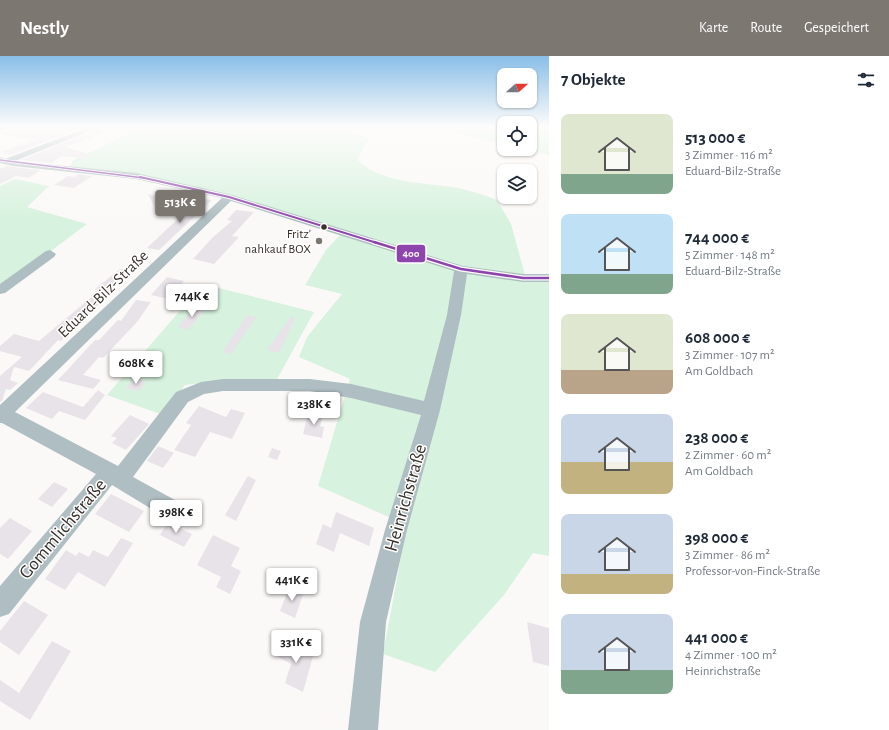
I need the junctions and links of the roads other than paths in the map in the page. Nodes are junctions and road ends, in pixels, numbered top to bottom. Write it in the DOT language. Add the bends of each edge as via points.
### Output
graph roads {
  1 [pos="14,157"];
  2 [pos="2,162"];
  3 [pos="229,197"];
  4 [pos="50,254"];
  5 [pos="461,269"];
  6 [pos="549,278"];
  7 [pos="0,290"];
  8 [pos="431,410"];
  9 [pos="1,415"];
  10 [pos="116,476"];
  11 [pos="176,512"];
  12 [pos="0,605"];
  13 [pos="363,730"];
  1 -- 2 [label="street"];
  2 -- 3 [label="street" via="124,174"];
  3 -- 5 [label="street"];
  3 -- 9 [label="street, Eduard-Bilz-Straße"];
  4 -- 7 [label="street"];
  5 -- 6 [label="street" via="523,278"];
  5 -- 8 [label="street, Heinrichstraße" via="454,315"];
  8 -- 10 [label="street, Gommlichstraße" via="351,390 310,385 222,385 201,388 182,397"];
  8 -- 13 [label="street, Heinrichstraße" via="396,530 373,622"];
  9 -- 10 [label="street"];
  10 -- 11 [label="street"];
  10 -- 12 [label="street, Gommlichstraße"];
}
